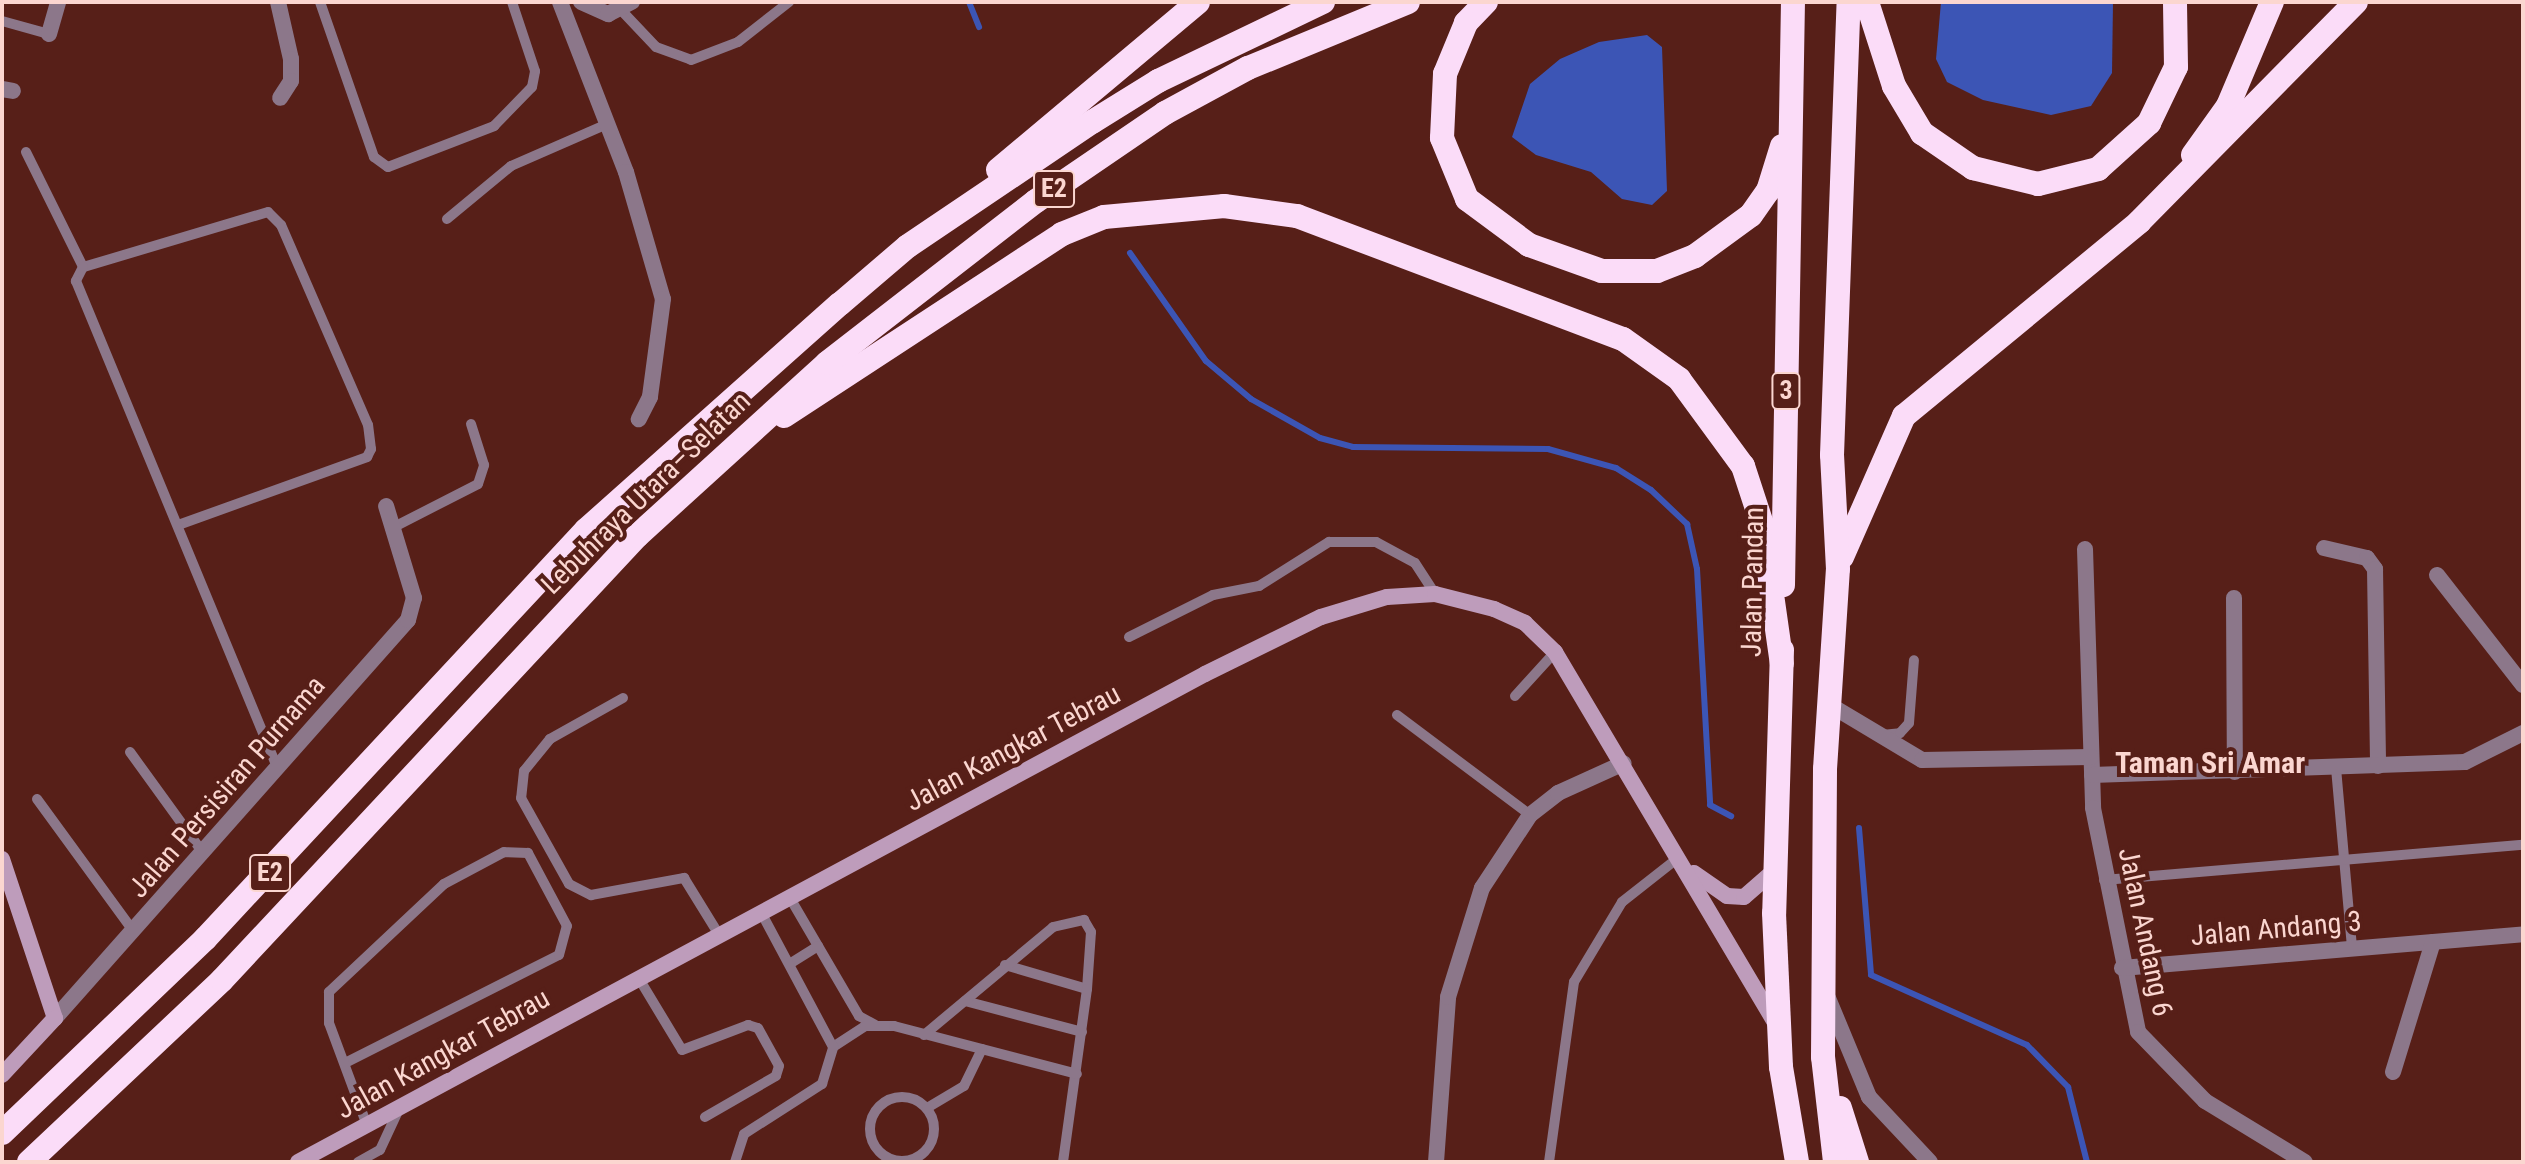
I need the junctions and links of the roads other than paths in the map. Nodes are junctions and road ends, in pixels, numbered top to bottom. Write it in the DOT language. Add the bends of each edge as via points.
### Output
graph roads {
  1 [pos="58,2"];
  2 [pos="278,2"];
  3 [pos="320,2"];
  4 [pos="512,2"];
  5 [pos="560,2"];
  6 [pos="581,2"];
  7 [pos="789,2"];
  8 [pos="1198,2"];
  9 [pos="1323,2"];
  10 [pos="1408,2"];
  11 [pos="1486,2"];
  12 [pos="1793,2"];
  13 [pos="1849,2"];
  14 [pos="1867,2"];
  15 [pos="2175,2"];
  16 [pos="2272,2"];
  17 [pos="2356,2"];
  18 [pos="628,4"];
  19 [pos="2,21"];
  20 [pos="49,34"];
  21 [pos="280,98"];
  22 [pos="1790,118"];
  23 [pos="607,124"];
  24 [pos="26,152"];
  25 [pos="447,219"];
  26 [pos="2139,222"];
  27 [pos="908,246"];
  28 [pos="83,267"];
  29 [pos="639,419"];
  30 [pos="471,424"];
  31 [pos="741,441"];
  32 [pos="386,506"];
  33 [pos="181,524"];
  34 [pos="394,527"];
  35 [pos="2324,548"];
  36 [pos="2085,549"];
  37 [pos="1838,569"];
  38 [pos="2437,575"];
  39 [pos="1435,594"];
  40 [pos="2234,598"];
  41 [pos="1129,637"];
  42 [pos="1555,652"];
  43 [pos="1914,660"];
  44 [pos="1782,664"];
  45 [pos="2523,685"];
  46 [pos="1515,696"];
  47 [pos="623,698"];
  48 [pos="1830,705"];
  49 [pos="1397,715"];
  50 [pos="2523,733"];
  51 [pos="1880,735"];
  52 [pos="130,752"];
  53 [pos="2091,757"];
  54 [pos="1624,763"];
  55 [pos="2378,766"];
  56 [pos="277,767"];
  57 [pos="2336,768"];
  58 [pos="2235,772"];
  59 [pos="2092,775"];
  60 [pos="37,799"];
  61 [pos="1530,815"];
  62 [pos="2523,845"];
  63 [pos="203,853"];
  64 [pos="1678,858"];
  65 [pos="2,859"];
  66 [pos="2345,859"];
  67 [pos="1775,870"];
  68 [pos="2104,880"];
  69 [pos="790,898"];
  70 [pos="762,914"];
  71 [pos="134,932"];
  72 [pos="718,933"];
  73 [pos="2523,934"];
  74 [pos="2433,942"];
  75 [pos="818,946"];
  76 [pos="2352,948"];
  77 [pos="791,963"];
  78 [pos="1005,965"];
  79 [pos="2122,968"];
  80 [pos="638,977"];
  81 [pos="1087,989"];
  82 [pos="1825,989"];
  83 [pos="965,1001"];
  84 [pos="55,1018"];
  85 [pos="876,1026"];
  86 [pos="1780,1031"];
  87 [pos="1082,1032"];
  88 [pos="924,1035"];
  89 [pos="833,1047"];
  90 [pos="982,1049"];
  91 [pos="1823,1057"];
  92 [pos="347,1062"];
  93 [pos="1781,1067"];
  94 [pos="2393,1072"];
  95 [pos="1077,1074"];
  96 [pos="2,1075"];
  97 [pos="400,1107"];
  98 [pos="927,1108"];
  99 [pos="705,1117"];
  100 [pos="367,1125"];
  101 [pos="2,1133"];
  102 [pos="29,1162"];
  103 [pos="298,1162"];
  104 [pos="358,1162"];
  105 [pos="735,1162"];
  106 [pos="1063,1162"];
  107 [pos="1436,1162"];
  108 [pos="1549,1162"];
  109 [pos="1784,1162"];
  110 [pos="1797,1162"];
  111 [pos="1835,1162"];
  112 [pos="1857,1162"];
  113 [pos="1930,1162"];
  114 [pos="2305,1162"];
  1 -- 20 [label="street"];
  2 -- 21 [label="street" via="291,59 291,81"];
  3 -- 4 [label="lane" via="374,157 388,167 494,126 532,87 535,71"];
  5 -- 23 [label="street"];
  6 -- 18 [label="street" via="608,14"];
  7 -- 18 [label="lane" via="738,42 691,60 656,47"];
  8 -- 27 [label="highway"];
  9 -- 27 [label="highway, Lebuhraya Utara–Selatan / E2" via="1158,81"];
  10 -- 31 [label="highway, Lebuhraya Utara–Selatan / E2" via="1261,62 1165,113 925,286"];
  11 -- 22 [label="highway" via="1466,23 1445,74 1439,107 1451,174 1487,219 1563,260 1628,272 1695,256 1751,215 1768,191"];
  12 -- 22 [label="highway, Jalan Pandan / 3"];
  13 -- 37 [label="highway, 3" via="1832,455"];
  14 -- 15 [label="highway" via="1894,86 1922,133 1973,168 2008,180 2071,178 2098,169 2149,123 2176,67"];
  16 -- 26 [label="highway" via="2228,106"];
  17 -- 26 [label="highway"];
  19 -- 20 [label="lane"];
  22 -- 44 [label="highway, Jalan Pandan / 3"];
  23 -- 25 [label="lane" via="511,166"];
  23 -- 29 [label="street" via="663,299 653,382"];
  24 -- 28 [label="lane"];
  26 -- 37 [label="highway" via="1904,416 1876,466"];
  27 -- 101 [label="highway, Lebuhraya Utara–Selatan / E2" via="586,530 215,929"];
  28 -- 33 [label="lane" via="76,281 85,306"];
  28 -- 33 [label="lane" via="268,212 281,225 368,425 367,457"];
  30 -- 34 [label="lane" via="484,465 478,484"];
  31 -- 44 [label="highway" via="1062,234 1154,209 1224,206 1297,216 1623,339 1679,379 1743,466 1762,524"];
  31 -- 102 [label="highway, Lebuhraya Utara–Selatan / E2" via="626,547 147,1055"];
  32 -- 34 [label="street, Jalan Persisiran Purnama"];
  33 -- 56 [label="lane"];
  34 -- 56 [label="street, Jalan Persisiran Purnama" via="414,598 408,620"];
  35 -- 55 [label="street" via="2367,558 2375,569"];
  36 -- 53 [label="street, Jalan Andang 6"];
  37 -- 48 [label="highway, 3"];
  38 -- 45 [label="street"];
  39 -- 41 [label="lane" via="1415,563 1376,542 1329,542 1259,586 1213,595"];
  39 -- 42 [label="street, Jalan Kangkar Tebrau" via="1525,623"];
  39 -- 69 [label="street, Jalan Kangkar Tebrau" via="1387,597 1321,617"];
  40 -- 58 [label="street"];
  42 -- 46 [label="lane"];
  42 -- 54 [label="street, Jalan Kangkar Tebrau"];
  43 -- 51 [label="lane" via="1909,723 1900,733"];
  44 -- 67 [label="highway, Jalan Pandan / 3"];
  47 -- 72 [label="lane" via="550,739 524,771 521,798 569,884 591,895 684,878"];
  48 -- 51 [label="street"];
  48 -- 82 [label="highway, 3"];
  49 -- 61 [label="lane"];
  50 -- 55 [label="street" via="2465,762"];
  51 -- 53 [label="street" via="1922,760"];
  52 -- 63 [label="lane"];
  53 -- 59 [label="street, Jalan Andang 6"];
  54 -- 61 [label="street" via="1558,793"];
  54 -- 64 [label="street, Jalan Kangkar Tebrau"];
  55 -- 57 [label="street"];
  56 -- 63 [label="street, Jalan Persisiran Purnama"];
  57 -- 58 [label="street"];
  57 -- 66 [label="lane"];
  58 -- 59 [label="street"];
  59 -- 68 [label="street, Jalan Andang 6"];
  60 -- 71 [label="lane"];
  61 -- 107 [label="street" via="1482,888 1455,969"];
  62 -- 66 [label="lane"];
  63 -- 71 [label="street, Jalan Persisiran Purnama"];
  64 -- 67 [label="street, Jalan Kangkar Tebrau" via="1727,896 1759,891"];
  64 -- 86 [label="street, Jalan Kangkar Tebrau"];
  64 -- 108 [label="lane" via="1622,902 1574,982"];
  65 -- 84 [label="street"];
  66 -- 68 [label="lane"];
  66 -- 76 [label="lane"];
  67 -- 86 [label="highway, Jalan Pandan / 3"];
  68 -- 79 [label="street, Jalan Andang 6"];
  69 -- 70 [label="street, Jalan Kangkar Tebrau"];
  69 -- 75 [label="lane"];
  70 -- 72 [label="street, Jalan Kangkar Tebrau"];
  70 -- 77 [label="lane"];
  71 -- 84 [label="street, Jalan Persisiran Purnama"];
  72 -- 80 [label="street, Jalan Kangkar Tebrau"];
  73 -- 74 [label="street, Jalan Andang 3"];
  74 -- 76 [label="street, Jalan Andang 3"];
  74 -- 94 [label="street"];
  75 -- 77 [label="lane"];
  75 -- 85 [label="lane" via="859,1016"];
  76 -- 79 [label="street, Jalan Andang 3"];
  77 -- 89 [label="lane"];
  78 -- 81 [label="lane"];
  78 -- 81 [label="lane" via="1053,927 1084,920 1091,932"];
  78 -- 83 [label="lane"];
  79 -- 114 [label="street, Jalan Andang 6" via="2138,1032 2168,1069"];
  80 -- 97 [label="street, Jalan Kangkar Tebrau"];
  80 -- 99 [label="lane" via="682,1050 748,1025 758,1028 779,1066 776,1076"];
  81 -- 87 [label="lane"];
  82 -- 91 [label="highway, 3"];
  82 -- 113 [label="street" via="1869,1097"];
  83 -- 87 [label="lane"];
  83 -- 88 [label="lane"];
  84 -- 96 [label="street, Jalan Persisiran Purnama"];
  85 -- 88 [label="lane"];
  85 -- 89 [label="lane" via="853,1031"];
  86 -- 93 [label="highway, Jalan Pandan / 3"];
  87 -- 95 [label="lane"];
  88 -- 90 [label="lane"];
  89 -- 105 [label="lane" via="822,1084 744,1134"];
  90 -- 95 [label="lane"];
  90 -- 98 [label="lane" via="964,1086"];
  91 -- 111 [label="highway, 3"];
  91 -- 112 [label="highway"];
  92 -- 92 [label="lane" via="329,1023 329,992 444,884 504,852 528,853 567,926 559,955"];
  92 -- 100 [label="lane"];
  93 -- 109 [label="highway"];
  93 -- 110 [label="highway, Jalan Pandan / 3"];
  95 -- 106 [label="lane"];
  97 -- 100 [label="street, Jalan Kangkar Tebrau"];
  97 -- 104 [label="lane" via="380,1150"];
  98 -- 98 [label="lane" via="935,1131 923,1154 900,1162 877,1150 870,1126 881,1104 905,1096"];
  100 -- 103 [label="street, Jalan Kangkar Tebrau"];
}
